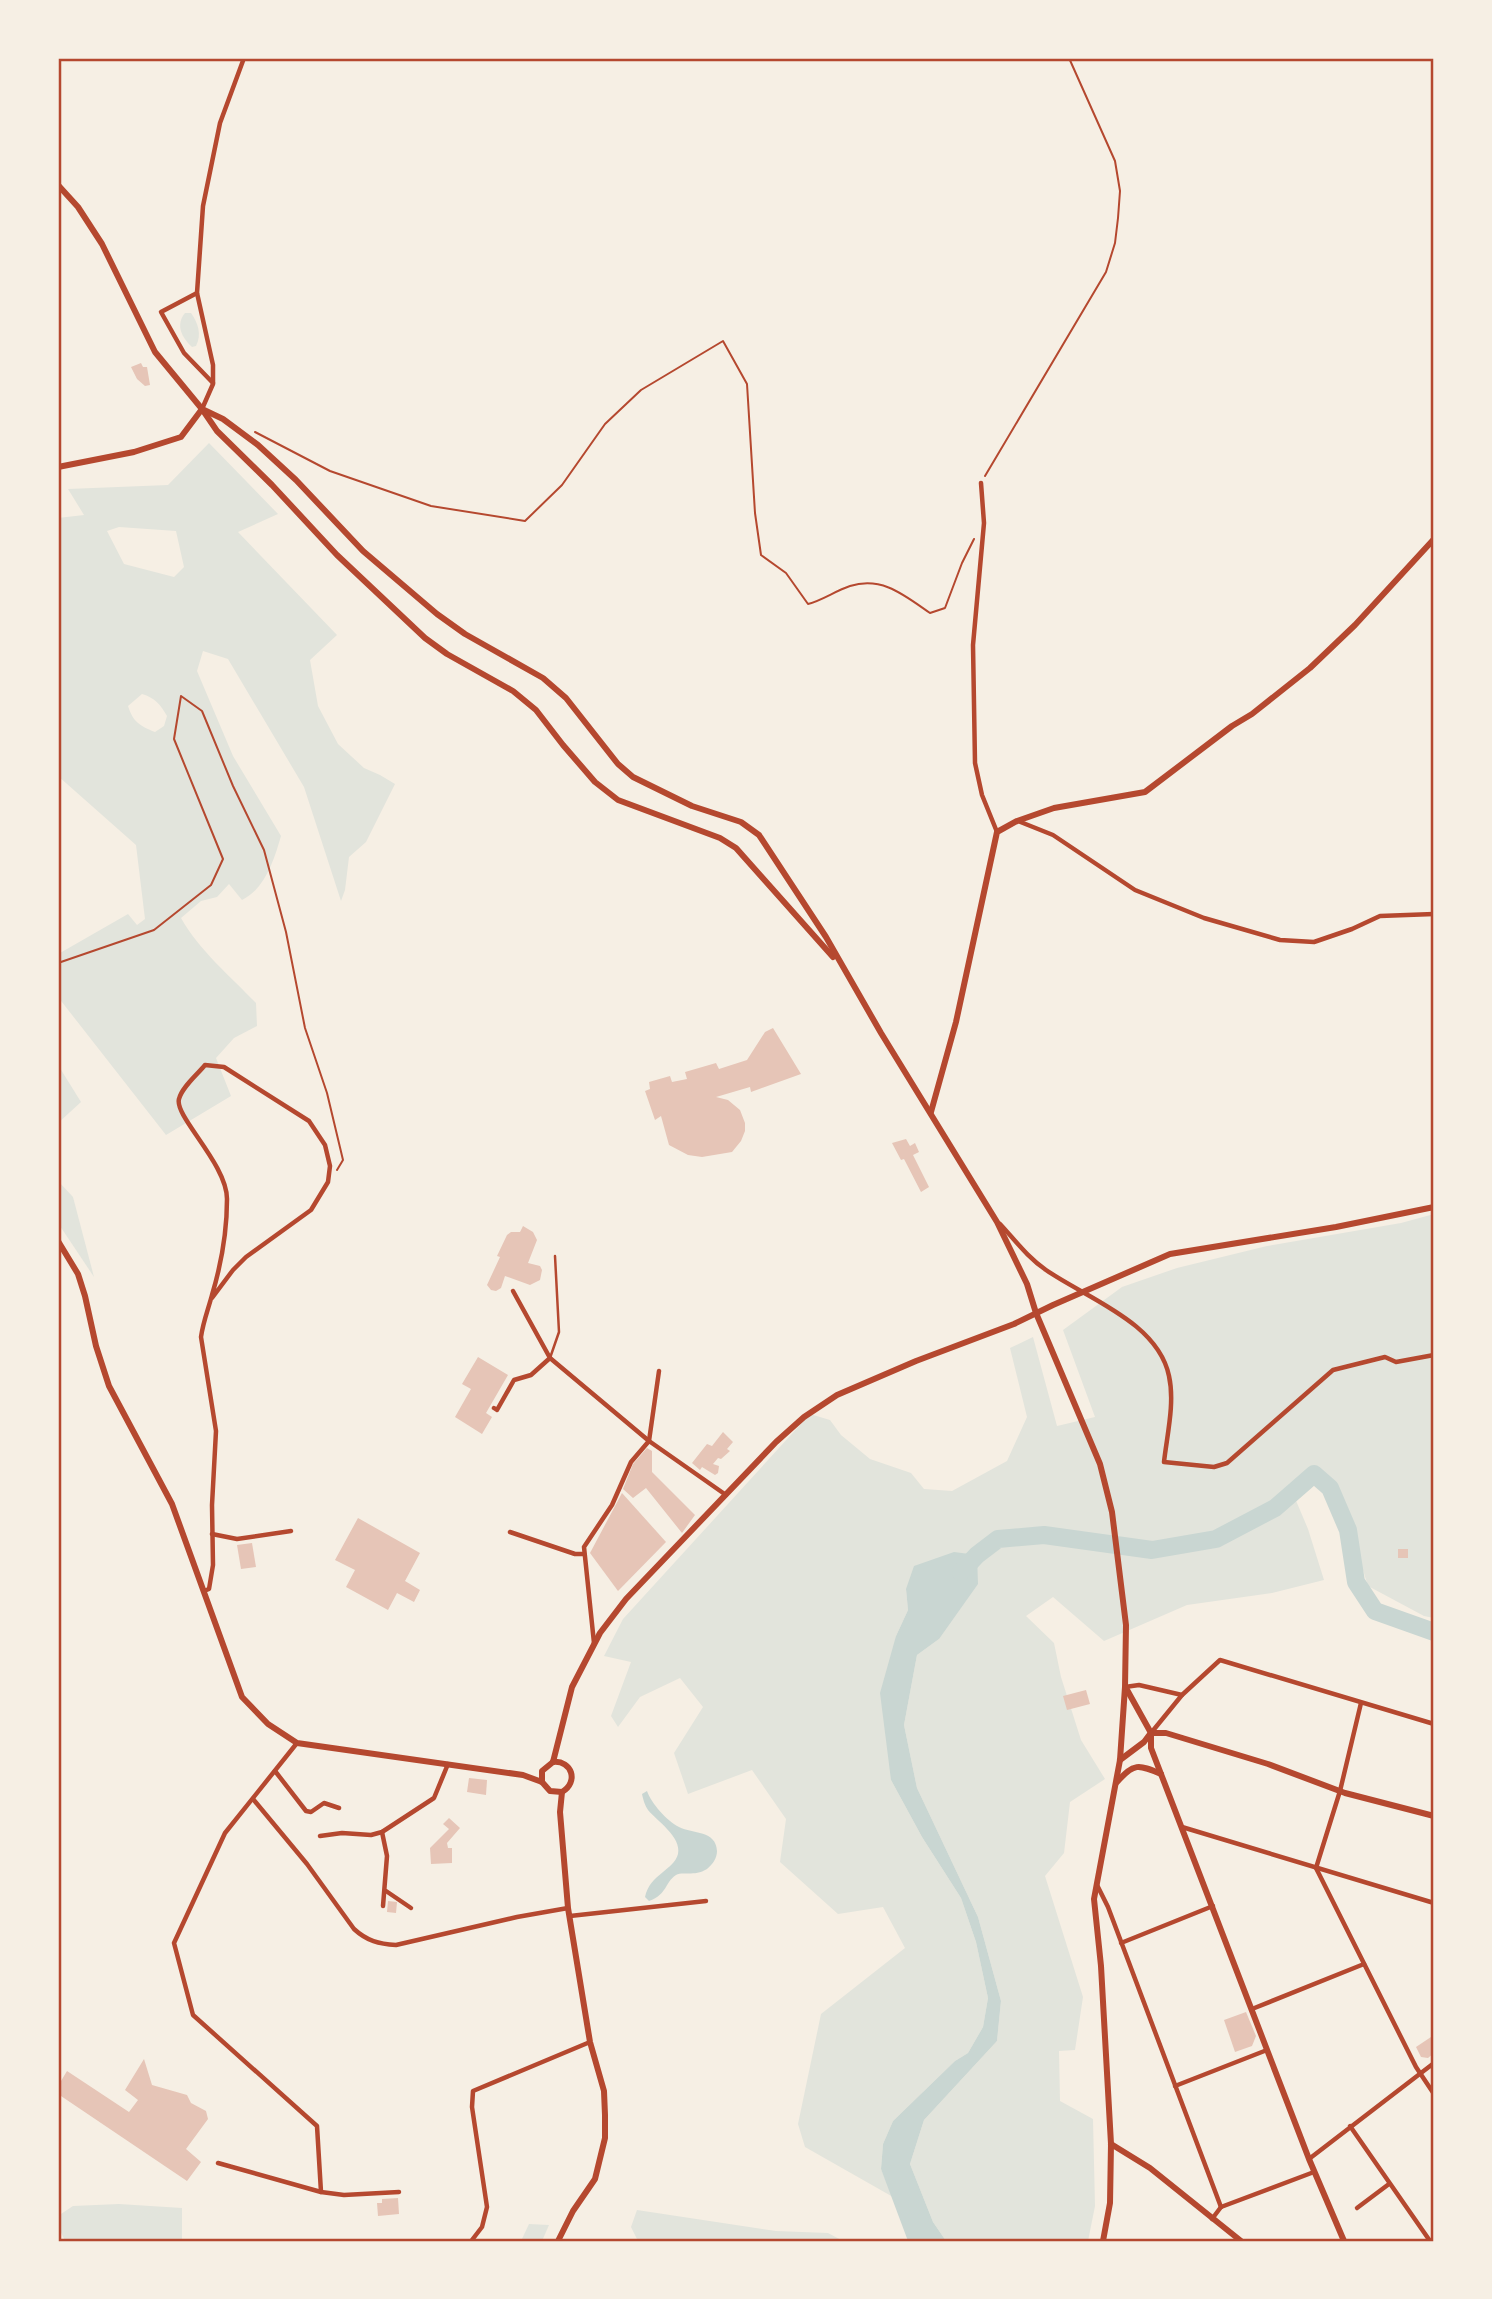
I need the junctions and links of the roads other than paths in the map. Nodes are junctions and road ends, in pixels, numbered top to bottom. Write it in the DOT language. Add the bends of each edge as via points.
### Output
graph roads {
  1 [pos="244,58"];
  2 [pos="58,185"];
  3 [pos="197,293"];
  4 [pos="213,384"];
  5 [pos="202,408"];
  6 [pos="58,467"];
  7 [pos="981,483"];
  8 [pos="1434,539"];
  9 [pos="1017,821"];
  10 [pos="996,832"];
  11 [pos="1434,914"];
  12 [pos="842,968"];
  13 [pos="931,1112"];
  14 [pos="1434,1207"];
  15 [pos="997,1222"];
  16 [pos="58,1241"];
  17 [pos="555,1256"];
  18 [pos="513,1291"];
  19 [pos="1083,1291"];
  20 [pos="212,1298"];
  21 [pos="1036,1314"];
  22 [pos="1434,1354"];
  23 [pos="550,1358"];
  24 [pos="659,1371"];
  25 [pos="494,1408"];
  26 [pos="649,1441"];
  27 [pos="726,1495"];
  28 [pos="291,1531"];
  29 [pos="510,1532"];
  30 [pos="212,1534"];
  31 [pos="584,1554"];
  32 [pos="204,1591"];
  33 [pos="594,1644"];
  34 [pos="1125,1686"];
  35 [pos="1182,1695"];
  36 [pos="1361,1703"];
  37 [pos="1434,1724"];
  38 [pos="1151,1733"];
  39 [pos="297,1743"];
  40 [pos="559,1743"];
  41 [pos="1120,1760"];
  42 [pos="553,1762"];
  43 [pos="561,1762"];
  44 [pos="448,1765"];
  45 [pos="275,1771"];
  46 [pos="542,1771"];
  47 [pos="523,1774"];
  48 [pos="1161,1774"];
  49 [pos="542,1782"];
  50 [pos="1115,1783"];
  51 [pos="1339,1791"];
  52 [pos="553,1792"];
  53 [pos="562,1792"];
  54 [pos="253,1799"];
  55 [pos="339,1808"];
  56 [pos="560,1812"];
  57 [pos="1434,1816"];
  58 [pos="1182,1827"];
  59 [pos="382,1832"];
  60 [pos="320,1836"];
  61 [pos="1316,1868"];
  62 [pos="1096,1884"];
  63 [pos="385,1890"];
  64 [pos="706,1901"];
  65 [pos="1434,1903"];
  66 [pos="383,1906"];
  67 [pos="1213,1906"];
  68 [pos="411,1908"];
  69 [pos="568,1908"];
  70 [pos="570,1916"];
  71 [pos="1121,1943"];
  72 [pos="1364,1964"];
  73 [pos="1252,2009"];
  74 [pos="590,2042"];
  75 [pos="1267,2050"];
  76 [pos="1434,2063"];
  77 [pos="1420,2073"];
  78 [pos="1175,2086"];
  79 [pos="1434,2094"];
  80 [pos="1350,2126"];
  81 [pos="1111,2144"];
  82 [pos="1308,2159"];
  83 [pos="218,2163"];
  84 [pos="1314,2172"];
  85 [pos="1388,2184"];
  86 [pos="321,2192"];
  87 [pos="398,2192"];
  88 [pos="1222,2207"];
  89 [pos="1357,2208"];
  90 [pos="1212,2219"];
  91 [pos="472,2240"];
  92 [pos="558,2241"];
  93 [pos="1103,2241"];
  94 [pos="1241,2241"];
  95 [pos="1344,2241"];
  96 [pos="1430,2241"];
  1 -- 3 [label="street" via="220,123 203,206"];
  2 -- 5 [label="street" via="102,244 155,352"];
  3 -- 4 [label="street"];
  3 -- 4 [label="street" via="160,312 184,353"];
  4 -- 5 [label="street"];
  5 -- 6 [label="street" via="181,437"];
  5 -- 12 [label="street" via="217,431 337,555 425,638 528,703 595,782 618,800 736,848"];
  5 -- 12 [label="street" via="258,445 363,551 436,614 543,678 566,698 633,777 692,806 741,822 759,835"];
  7 -- 10 [label="street" via="984,523 973,645 975,763"];
  8 -- 9 [label="street" via="1310,668 1145,792 1054,808"];
  9 -- 10 [label="street"];
  9 -- 11 [label="street" via="1053,835 1135,890 1204,918 1280,940 1314,942 1380,916"];
  10 -- 13 [label="street" via="956,1022"];
  12 -- 13 [label="street"];
  13 -- 15 [label="street"];
  14 -- 19 [label="street" via="1170,1254"];
  15 -- 19 [label="street" via="1025,1254"];
  15 -- 21 [label="street"];
  16 -- 32 [label="street" via="78,1274 109,1386 172,1504"];
  17 -- 23 [label="lane" via="559,1332"];
  18 -- 23 [label="street"];
  19 -- 21 [label="street"];
  19 -- 22 [label="street" via="1158,1349 1170,1388 1164,1462 1227,1463 1334,1370 1385,1357 1396,1362"];
  20 -- 20 [label="street" via="246,1257 311,1210 328,1182 330,1166 325,1145 309,1121 224,1067 205,1065 178,1100 179,1112 224,1179 227,1197"];
  20 -- 30 [label="street" via="201,1337 216,1432"];
  21 -- 27 [label="street" via="837,1395 776,1442"];
  21 -- 34 [label="street" via="1100,1464 1112,1513 1126,1625"];
  23 -- 25 [label="street" via="531,1375 514,1380 497,1410"];
  23 -- 26 [label="street"];
  24 -- 26 [label="street"];
  26 -- 27 [label="street"];
  26 -- 31 [label="street" via="631,1462"];
  27 -- 33 [label="street" via="626,1600"];
  28 -- 30 [label="street" via="237,1539"];
  29 -- 31 [label="street"];
  30 -- 32 [label="street" via="212,1576"];
  31 -- 33 [label="street"];
  32 -- 39 [label="street" via="242,1697 268,1724"];
  33 -- 40 [label="street" via="572,1687"];
  34 -- 35 [label="street"];
  34 -- 38 [label="street"];
  34 -- 41 [label="street"];
  35 -- 36 [label="street" via="1220,1660"];
  35 -- 38 [label="street"];
  36 -- 37 [label="street"];
  36 -- 51 [label="street"];
  38 -- 41 [label="street"];
  38 -- 48 [label="street"];
  38 -- 51 [label="street" via="1166,1733 1268,1764"];
  39 -- 44 [label="street"];
  39 -- 45 [label="street"];
  40 -- 42 [label="street"];
  40 -- 43 [label="street"];
  41 -- 50 [label="street"];
  42 -- 43 [label="street"];
  42 -- 46 [label="street"];
  43 -- 53 [label="street" via="573,1778"];
  44 -- 47 [label="street"];
  44 -- 59 [label="street" via="434,1798"];
  45 -- 54 [label="street"];
  45 -- 55 [label="street" via="306,1811 324,1803"];
  46 -- 47 [label="street"];
  46 -- 49 [label="street"];
  47 -- 49 [label="street"];
  48 -- 50 [label="street" via="1135,1766"];
  48 -- 58 [label="street"];
  49 -- 52 [label="street"];
  50 -- 62 [label="street"];
  51 -- 57 [label="street"];
  51 -- 61 [label="street"];
  52 -- 53 [label="street"];
  52 -- 56 [label="street"];
  53 -- 56 [label="street"];
  54 -- 69 [label="street" via="354,1929 376,1943 396,1945"];
  54 -- 86 [label="street" via="225,1833 174,1942 193,2015 317,2126"];
  56 -- 69 [label="street"];
  58 -- 61 [label="street"];
  58 -- 67 [label="street"];
  59 -- 60 [label="street"];
  59 -- 63 [label="street" via="387,1856"];
  61 -- 65 [label="street"];
  61 -- 72 [label="street"];
  62 -- 71 [label="street"];
  62 -- 81 [label="street"];
  63 -- 66 [label="street"];
  63 -- 68 [label="street"];
  64 -- 70 [label="street"];
  67 -- 71 [label="street"];
  67 -- 73 [label="street"];
  69 -- 70 [label="street"];
  70 -- 74 [label="street"];
  71 -- 78 [label="street"];
  72 -- 73 [label="street"];
  72 -- 77 [label="street"];
  73 -- 75 [label="street"];
  74 -- 91 [label="street" via="473,2091 487,2207 486,2219"];
  74 -- 92 [label="street" via="604,2091 605,2138 595,2179"];
  75 -- 78 [label="street"];
  75 -- 82 [label="street"];
  76 -- 77 [label="street"];
  77 -- 79 [label="street"];
  77 -- 80 [label="street"];
  78 -- 88 [label="street"];
  80 -- 82 [label="street"];
  80 -- 85 [label="street"];
  81 -- 90 [label="street" via="1150,2168"];
  81 -- 93 [label="street" via="1111,2191"];
  82 -- 84 [label="street"];
  83 -- 86 [label="street"];
  84 -- 88 [label="street"];
  84 -- 95 [label="street"];
  85 -- 89 [label="street"];
  85 -- 96 [label="street"];
  86 -- 87 [label="street"];
  88 -- 90 [label="street"];
  90 -- 94 [label="street"];
}
